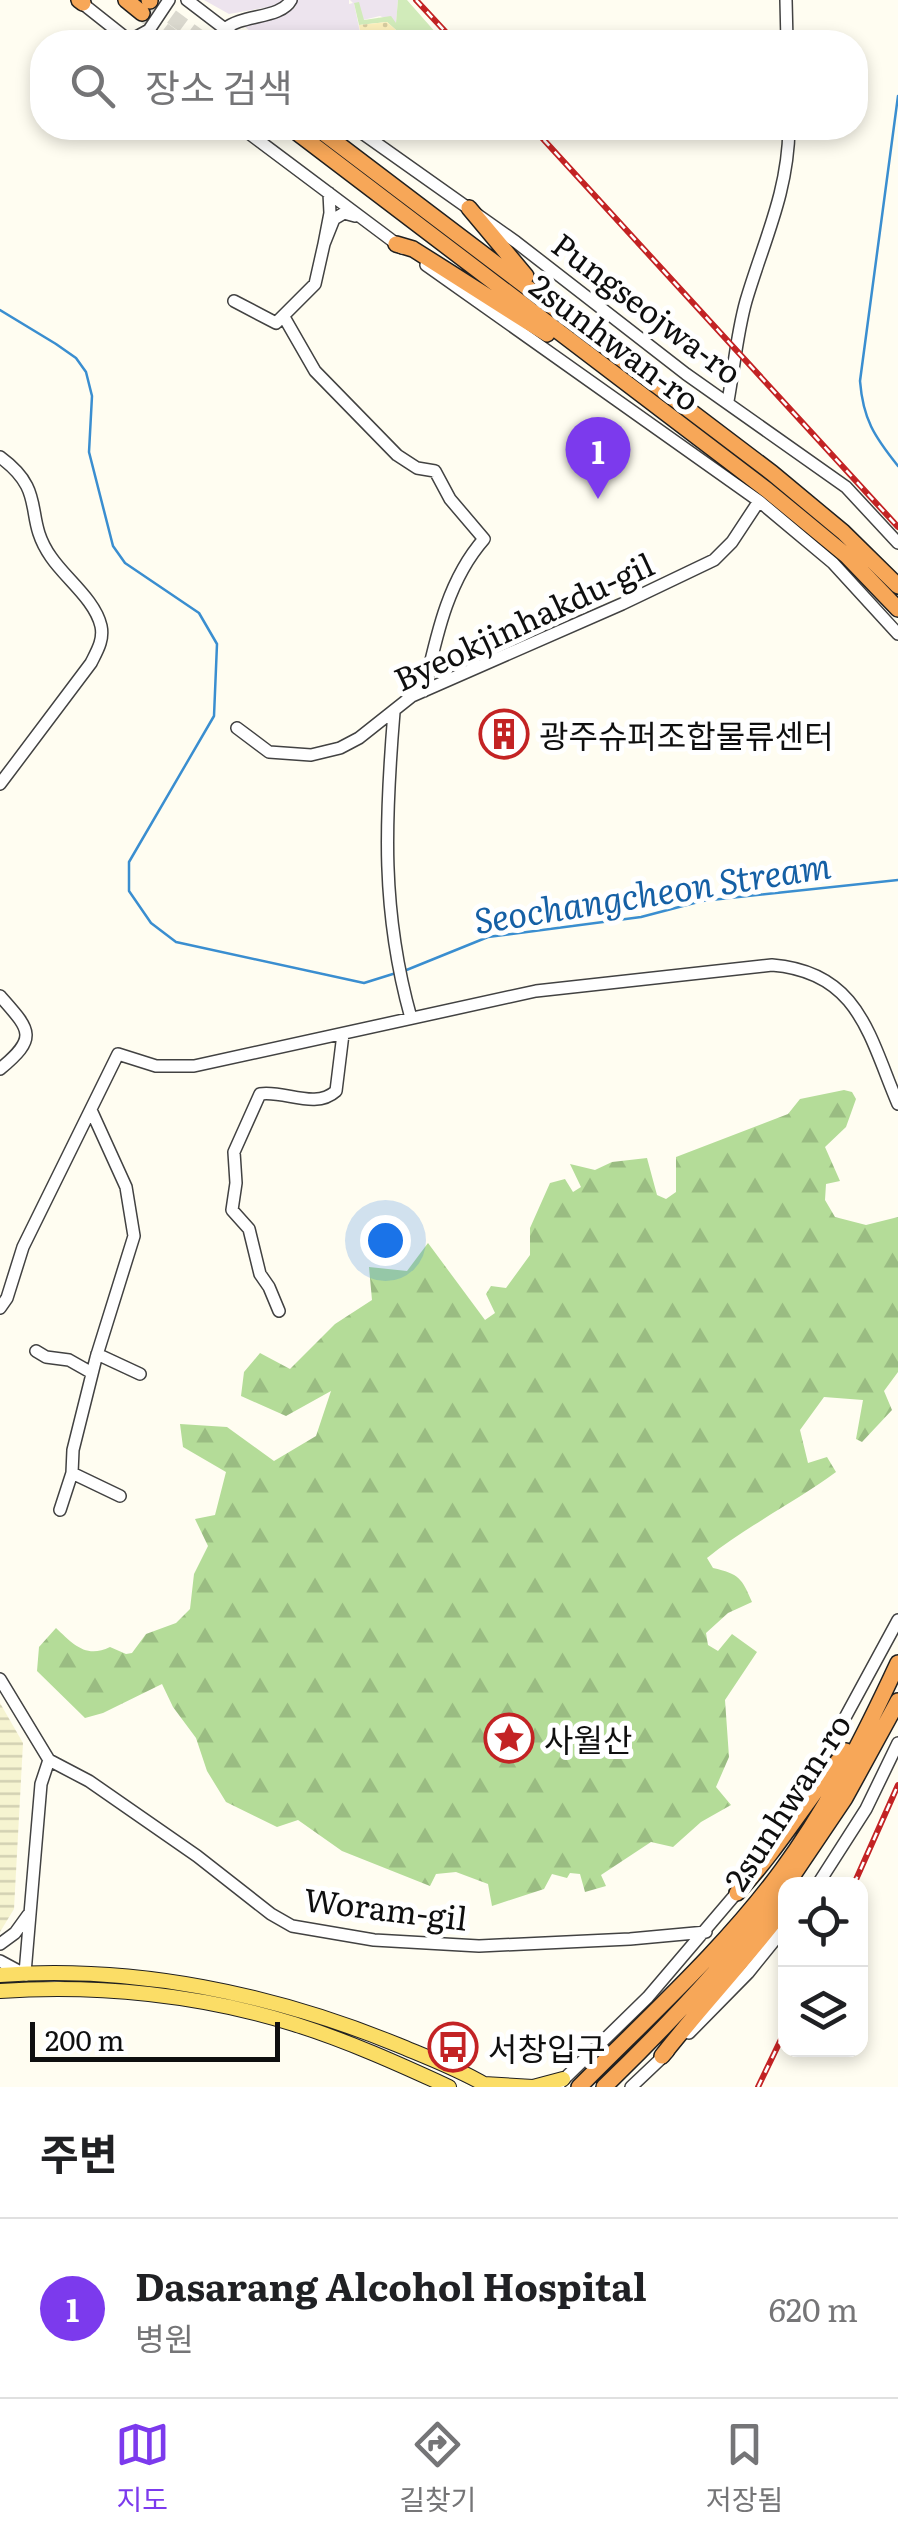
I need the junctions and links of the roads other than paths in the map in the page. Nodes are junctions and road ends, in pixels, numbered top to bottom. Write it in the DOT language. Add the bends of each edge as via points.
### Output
graph roads {
  1 [pos="126,0"];
  2 [pos="169,0"];
  3 [pos="186,0"];
  4 [pos="292,0"];
  5 [pos="786,0"];
  6 [pos="80,1"];
  7 [pos="147,5"];
  8 [pos="225,29"];
  9 [pos="115,30"];
  10 [pos="149,30"];
  11 [pos="787,30"];
  12 [pos="258,140"];
  13 [pos="308,140"];
  14 [pos="333,140"];
  15 [pos="372,140"];
  16 [pos="788,140"];
  17 [pos="329,193"];
  18 [pos="469,208"];
  19 [pos="360,218"];
  20 [pos="324,244"];
  21 [pos="396,244"];
  22 [pos="234,301"];
  23 [pos="284,317"];
  24 [pos="571,322"];
  25 [pos="621,380"];
  26 [pos="728,401"];
  27 [pos="0,457"];
  28 [pos="759,501"];
  29 [pos="898,543"];
  30 [pos="898,586"];
  31 [pos="898,609"];
  32 [pos="898,634"];
  33 [pos="424,691"];
  34 [pos="394,712"];
  35 [pos="236,728"];
  36 [pos="0,784"];
  37 [pos="0,996"];
  38 [pos="411,1018"];
  39 [pos="344,1034"];
  40 [pos="0,1069"];
  41 [pos="898,1104"];
  42 [pos="91,1110"];
  43 [pos="0,1308"];
  44 [pos="279,1311"];
  45 [pos="36,1352"];
  46 [pos="97,1354"];
  47 [pos="92,1372"];
  48 [pos="140,1374"];
  49 [pos="72,1473"];
  50 [pos="120,1496"];
  51 [pos="60,1510"];
  52 [pos="898,1620"];
  53 [pos="898,1663"];
  54 [pos="0,1679"];
  55 [pos="898,1701"];
  56 [pos="873,1716"];
  57 [pos="898,1743"];
  58 [pos="49,1760"];
  59 [pos="806,1859"];
  60 [pos="792,1877"];
  61 [pos="800,1877"];
  62 [pos="822,1877"];
  63 [pos="737,1894"];
  64 [pos="778,1896"];
  65 [pos="30,1911"];
  66 [pos="778,1916"];
  67 [pos="706,1932"];
  68 [pos="778,1936"];
  69 [pos="0,1944"];
  70 [pos="0,1961"];
  71 [pos="25,1973"];
  72 [pos="0,1975"];
  73 [pos="30,1989"];
  74 [pos="0,1991"];
  75 [pos="662,2056"];
  76 [pos="560,2084"];
  77 [pos="487,2086"];
  78 [pos="450,2087"];
  79 [pos="579,2087"];
  80 [pos="604,2087"];
  81 [pos="631,2087"];
  1 -- 7 [label="highway"];
  2 -- 10 [label="street"];
  3 -- 8 [label="street"];
  4 -- 8 [label="street"];
  5 -- 11 [label="street"];
  6 -- 9 [label="street"];
  12 -- 17 [label="street"];
  13 -- 25 [label="highway, 2sunhwan-ro"];
  14 -- 24 [label="highway, 2sunhwan-ro"];
  15 -- 18 [label="street, Pungseojwa-ro"];
  16 -- 26 [label="street" via="786,178 745,304"];
  17 -- 19 [label="street"];
  17 -- 20 [label="street"];
  18 -- 24 [label="highway"];
  18 -- 26 [label="street, Pungseojwa-ro"];
  19 -- 20 [label="street" via="339,216"];
  19 -- 21 [label="street"];
  20 -- 23 [label="street" via="315,284"];
  21 -- 25 [label="highway"];
  21 -- 28 [label="street"];
  22 -- 23 [label="street" via="276,323"];
  23 -- 33 [label="street" via="315,371 397,454 417,468 435,470 484,539 449,598"];
  24 -- 30 [label="highway, 2sunhwan-ro" via="772,473"];
  25 -- 31 [label="highway, 2sunhwan-ro" via="847,556"];
  26 -- 29 [label="street, Pungseojwa-ro" via="846,487"];
  27 -- 36 [label="street" via="27,480 49,554 102,630 91,663"];
  28 -- 32 [label="street" via="833,563"];
  28 -- 33 [label="street, Byeokjinhakdu-gil" via="714,560"];
  33 -- 34 [label="street, Byeokjinhakdu-gil"];
  34 -- 35 [label="street, Byeokjinhakdu-gil" via="340,748 311,755 269,752"];
  34 -- 38 [label="street" via="386,835 391,934"];
  37 -- 40 [label="street" via="29,1036"];
  38 -- 39 [label="street"];
  38 -- 41 [label="street" via="591,983 790,966 822,977 849,1000"];
  39 -- 42 [label="street" via="194,1066 156,1066 118,1054"];
  39 -- 44 [label="street" via="336,1091 329,1098 260,1094 234,1152 232,1210 249,1229 260,1274"];
  42 -- 43 [label="street"];
  42 -- 46 [label="street" via="126,1187 134,1236"];
  45 -- 47 [label="street"];
  46 -- 47 [label="street"];
  46 -- 48 [label="street"];
  47 -- 49 [label="street"];
  49 -- 50 [label="street"];
  49 -- 51 [label="street"];
  52 -- 63 [label="street" via="828,1750"];
  53 -- 56 [label="highway, 2sunhwan-ro"];
  54 -- 58 [label="street"];
  55 -- 59 [label="highway, 2sunhwan-ro"];
  56 -- 63 [label="highway"];
  56 -- 79 [label="highway, 2sunhwan-ro" via="821,1808 738,1926"];
  57 -- 62 [label="street"];
  58 -- 65 [label="street"];
  58 -- 67 [label="street, Woram-gil" via="89,1781 292,1926 374,1940 479,1946"];
  59 -- 60 [label="highway, 2sunhwan-ro"];
  59 -- 61 [label="highway"];
  63 -- 67 [label="street"];
  64 -- 80 [label="highway, 2sunhwan-ro" via="696,1994"];
  65 -- 69 [label="street"];
  65 -- 71 [label="street"];
  66 -- 75 [label="highway"];
  67 -- 76 [label="street"];
  68 -- 75 [label="street"];
  70 -- 71 [label="street"];
  71 -- 72 [label="main road"];
  71 -- 73 [label="street"];
  71 -- 77 [label="main road" via="98,1974 292,2006"];
  73 -- 74 [label="main road"];
  73 -- 78 [label="main road" via="116,1992 237,2009 348,2042"];
  75 -- 81 [label="street"];
  76 -- 77 [label="main road"];
}
